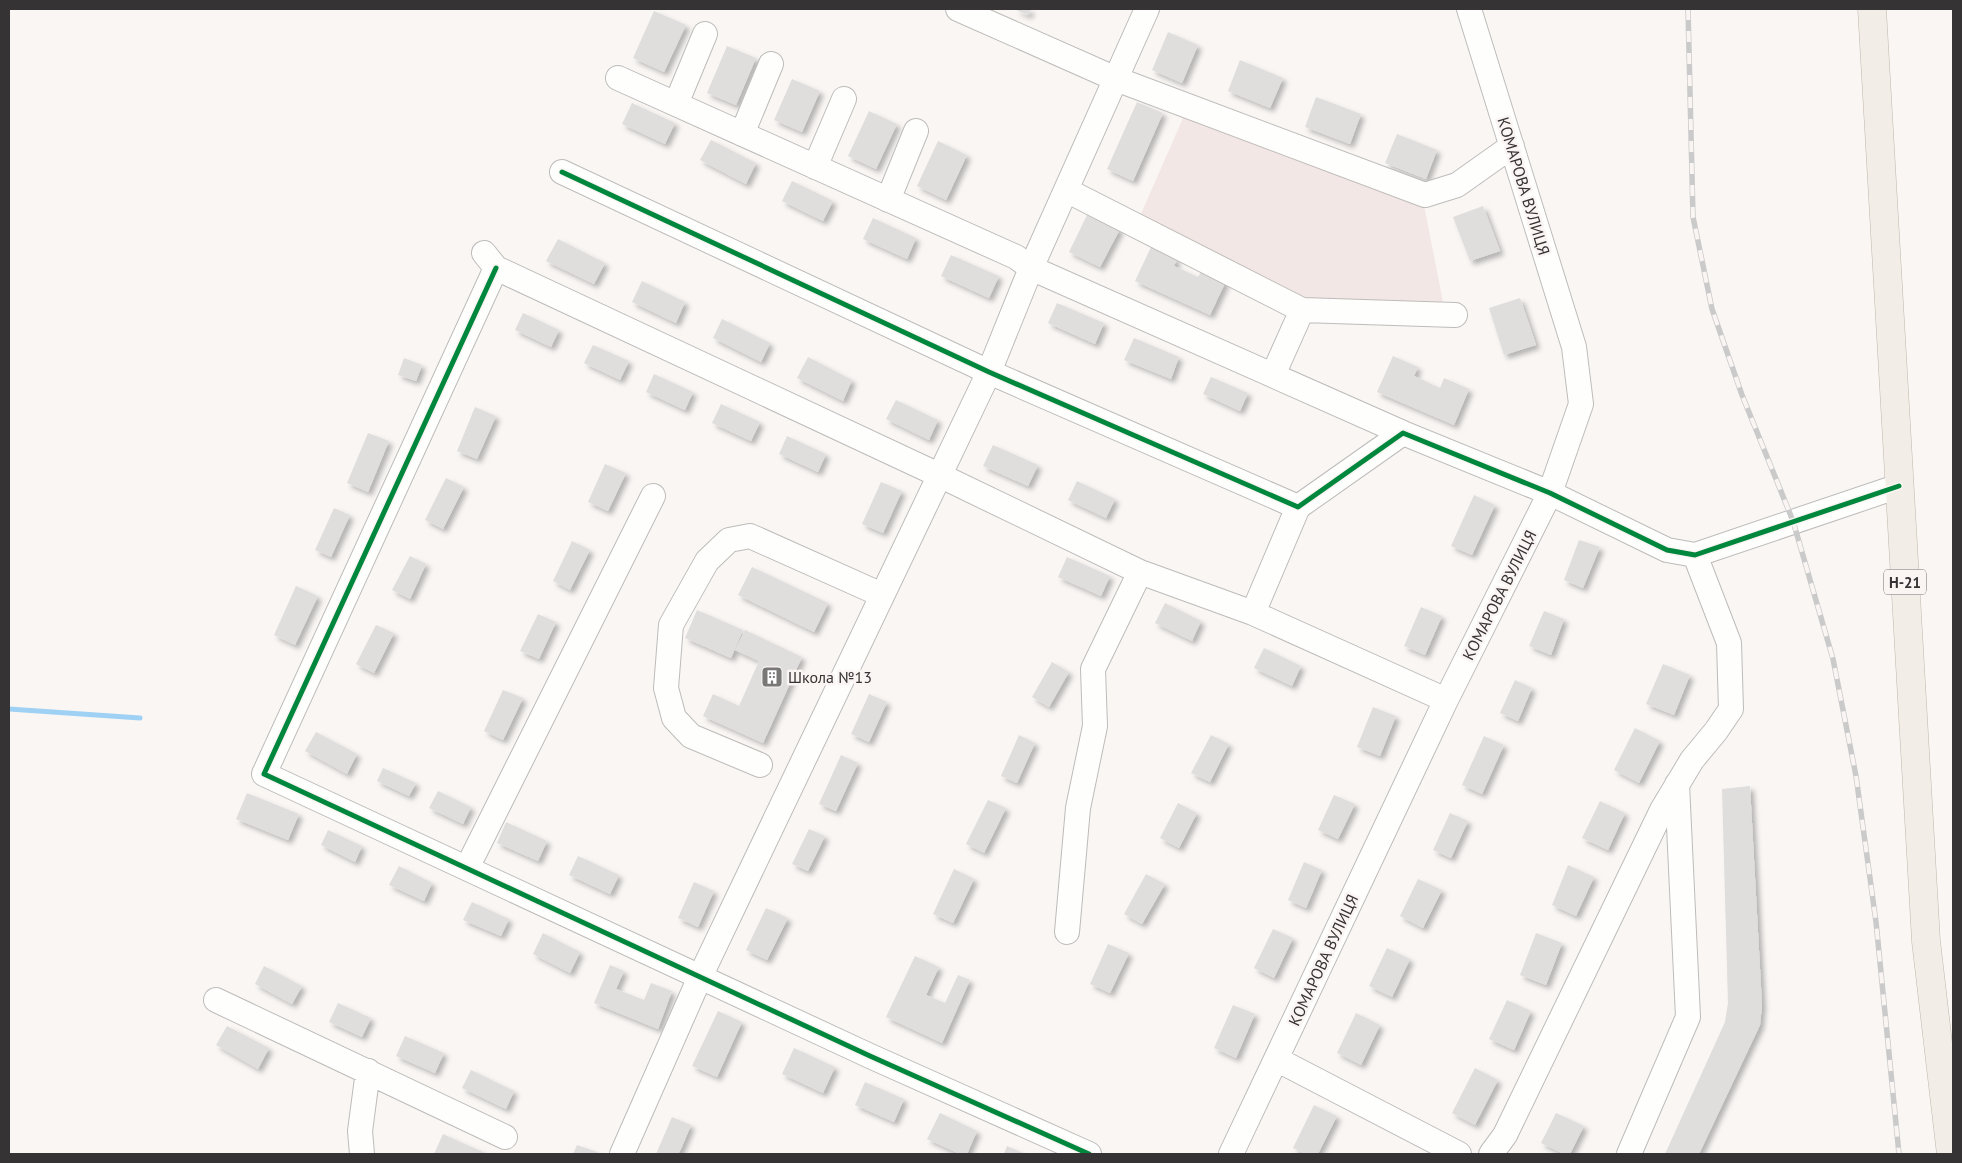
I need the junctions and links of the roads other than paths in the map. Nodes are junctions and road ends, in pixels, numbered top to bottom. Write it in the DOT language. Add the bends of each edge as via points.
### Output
graph roads {
  1 [pos="958,9"];
  2 [pos="1147,9"];
  3 [pos="1469,9"];
  4 [pos="1872,9"];
  5 [pos="705,34"];
  6 [pos="771,64"];
  7 [pos="618,78"];
  8 [pos="1116,79"];
  9 [pos="844,99"];
  10 [pos="676,104"];
  11 [pos="916,130"];
  12 [pos="742,134"];
  13 [pos="1512,146"];
  14 [pos="815,167"];
  15 [pos="562,172"];
  16 [pos="1066,190"];
  17 [pos="888,200"];
  18 [pos="1031,268"];
  19 [pos="1302,310"];
  20 [pos="1454,315"];
  21 [pos="990,372"];
  22 [pos="1273,375"];
  23 [pos="1403,433"];
  24 [pos="941,476"];
  25 [pos="1899,486"];
  26 [pos="1550,493"];
  27 [pos="653,496"];
  28 [pos="1298,507"];
  29 [pos="1695,555"];
  30 [pos="1140,572"];
  31 [pos="882,595"];
  32 [pos="1253,613"];
  33 [pos="1446,700"];
  34 [pos="760,765"];
  35 [pos="1677,784"];
  36 [pos="467,868"];
  37 [pos="1067,932"];
  38 [pos="700,978"];
  39 [pos="216,1000"];
  40 [pos="1276,1059"];
  41 [pos="368,1071"];
  42 [pos="505,1137"];
  43 [pos="362,1154"];
  44 [pos="622,1154"];
  45 [pos="1089,1154"];
  46 [pos="1231,1154"];
  47 [pos="1459,1154"];
  48 [pos="1491,1154"];
  49 [pos="1629,1154"];
  50 [pos="1952,1154"];
  1 -- 8 [label="street"];
  2 -- 8 [label="street"];
  3 -- 13 [label="street, КОМАРОВА ВУЛИЦЯ"];
  4 -- 25 [label="main road, Н-21"];
  5 -- 10 [label="street"];
  6 -- 12 [label="street"];
  7 -- 10 [label="street"];
  8 -- 13 [label="street" via="1425,195 1457,185"];
  8 -- 16 [label="street"];
  9 -- 14 [label="street"];
  10 -- 12 [label="street"];
  11 -- 17 [label="street"];
  12 -- 14 [label="street"];
  13 -- 26 [label="street, КОМАРОВА ВУЛИЦЯ" via="1574,347 1581,404"];
  14 -- 17 [label="street"];
  15 -- 21 [label="street"];
  16 -- 18 [label="street"];
  16 -- 19 [label="street"];
  17 -- 18 [label="street" via="1016,257"];
  18 -- 21 [label="street"];
  18 -- 22 [label="street"];
  19 -- 20 [label="street"];
  19 -- 22 [label="street"];
  21 -- 24 [label="street"];
  21 -- 28 [label="street"];
  22 -- 23 [label="street"];
  23 -- 26 [label="street"];
  23 -- 28 [label="street"];
  24 -- 30 [label="street"];
  24 -- 31 [label="street"];
  24 -- 36 [label="street" via="490,261 264,774"];
  25 -- 29 [label="street"];
  25 -- 50 [label="main road, Н-21" via="1926,941"];
  26 -- 29 [label="street" via="1667,550"];
  26 -- 33 [label="street, КОМАРОВА ВУЛИЦЯ"];
  27 -- 36 [label="street"];
  28 -- 32 [label="street"];
  29 -- 35 [label="street" via="1729,643 1731,709"];
  30 -- 32 [label="street"];
  30 -- 37 [label="street" via="1093,669 1095,726 1078,808"];
  31 -- 34 [label="street" via="750,536 729,540 707,561 671,625 666,688 674,718 691,736"];
  31 -- 38 [label="street"];
  32 -- 33 [label="street"];
  33 -- 40 [label="street, КОМАРОВА ВУЛИЦЯ"];
  35 -- 48 [label="street" via="1505,1135"];
  35 -- 49 [label="street" via="1688,1017"];
  36 -- 38 [label="street"];
  38 -- 44 [label="street"];
  38 -- 45 [label="street"];
  39 -- 41 [label="street"];
  40 -- 46 [label="street, КОМАРОВА ВУЛИЦЯ"];
  40 -- 47 [label="street"];
  41 -- 42 [label="street"];
  41 -- 43 [label="street" via="360,1131"];
}
